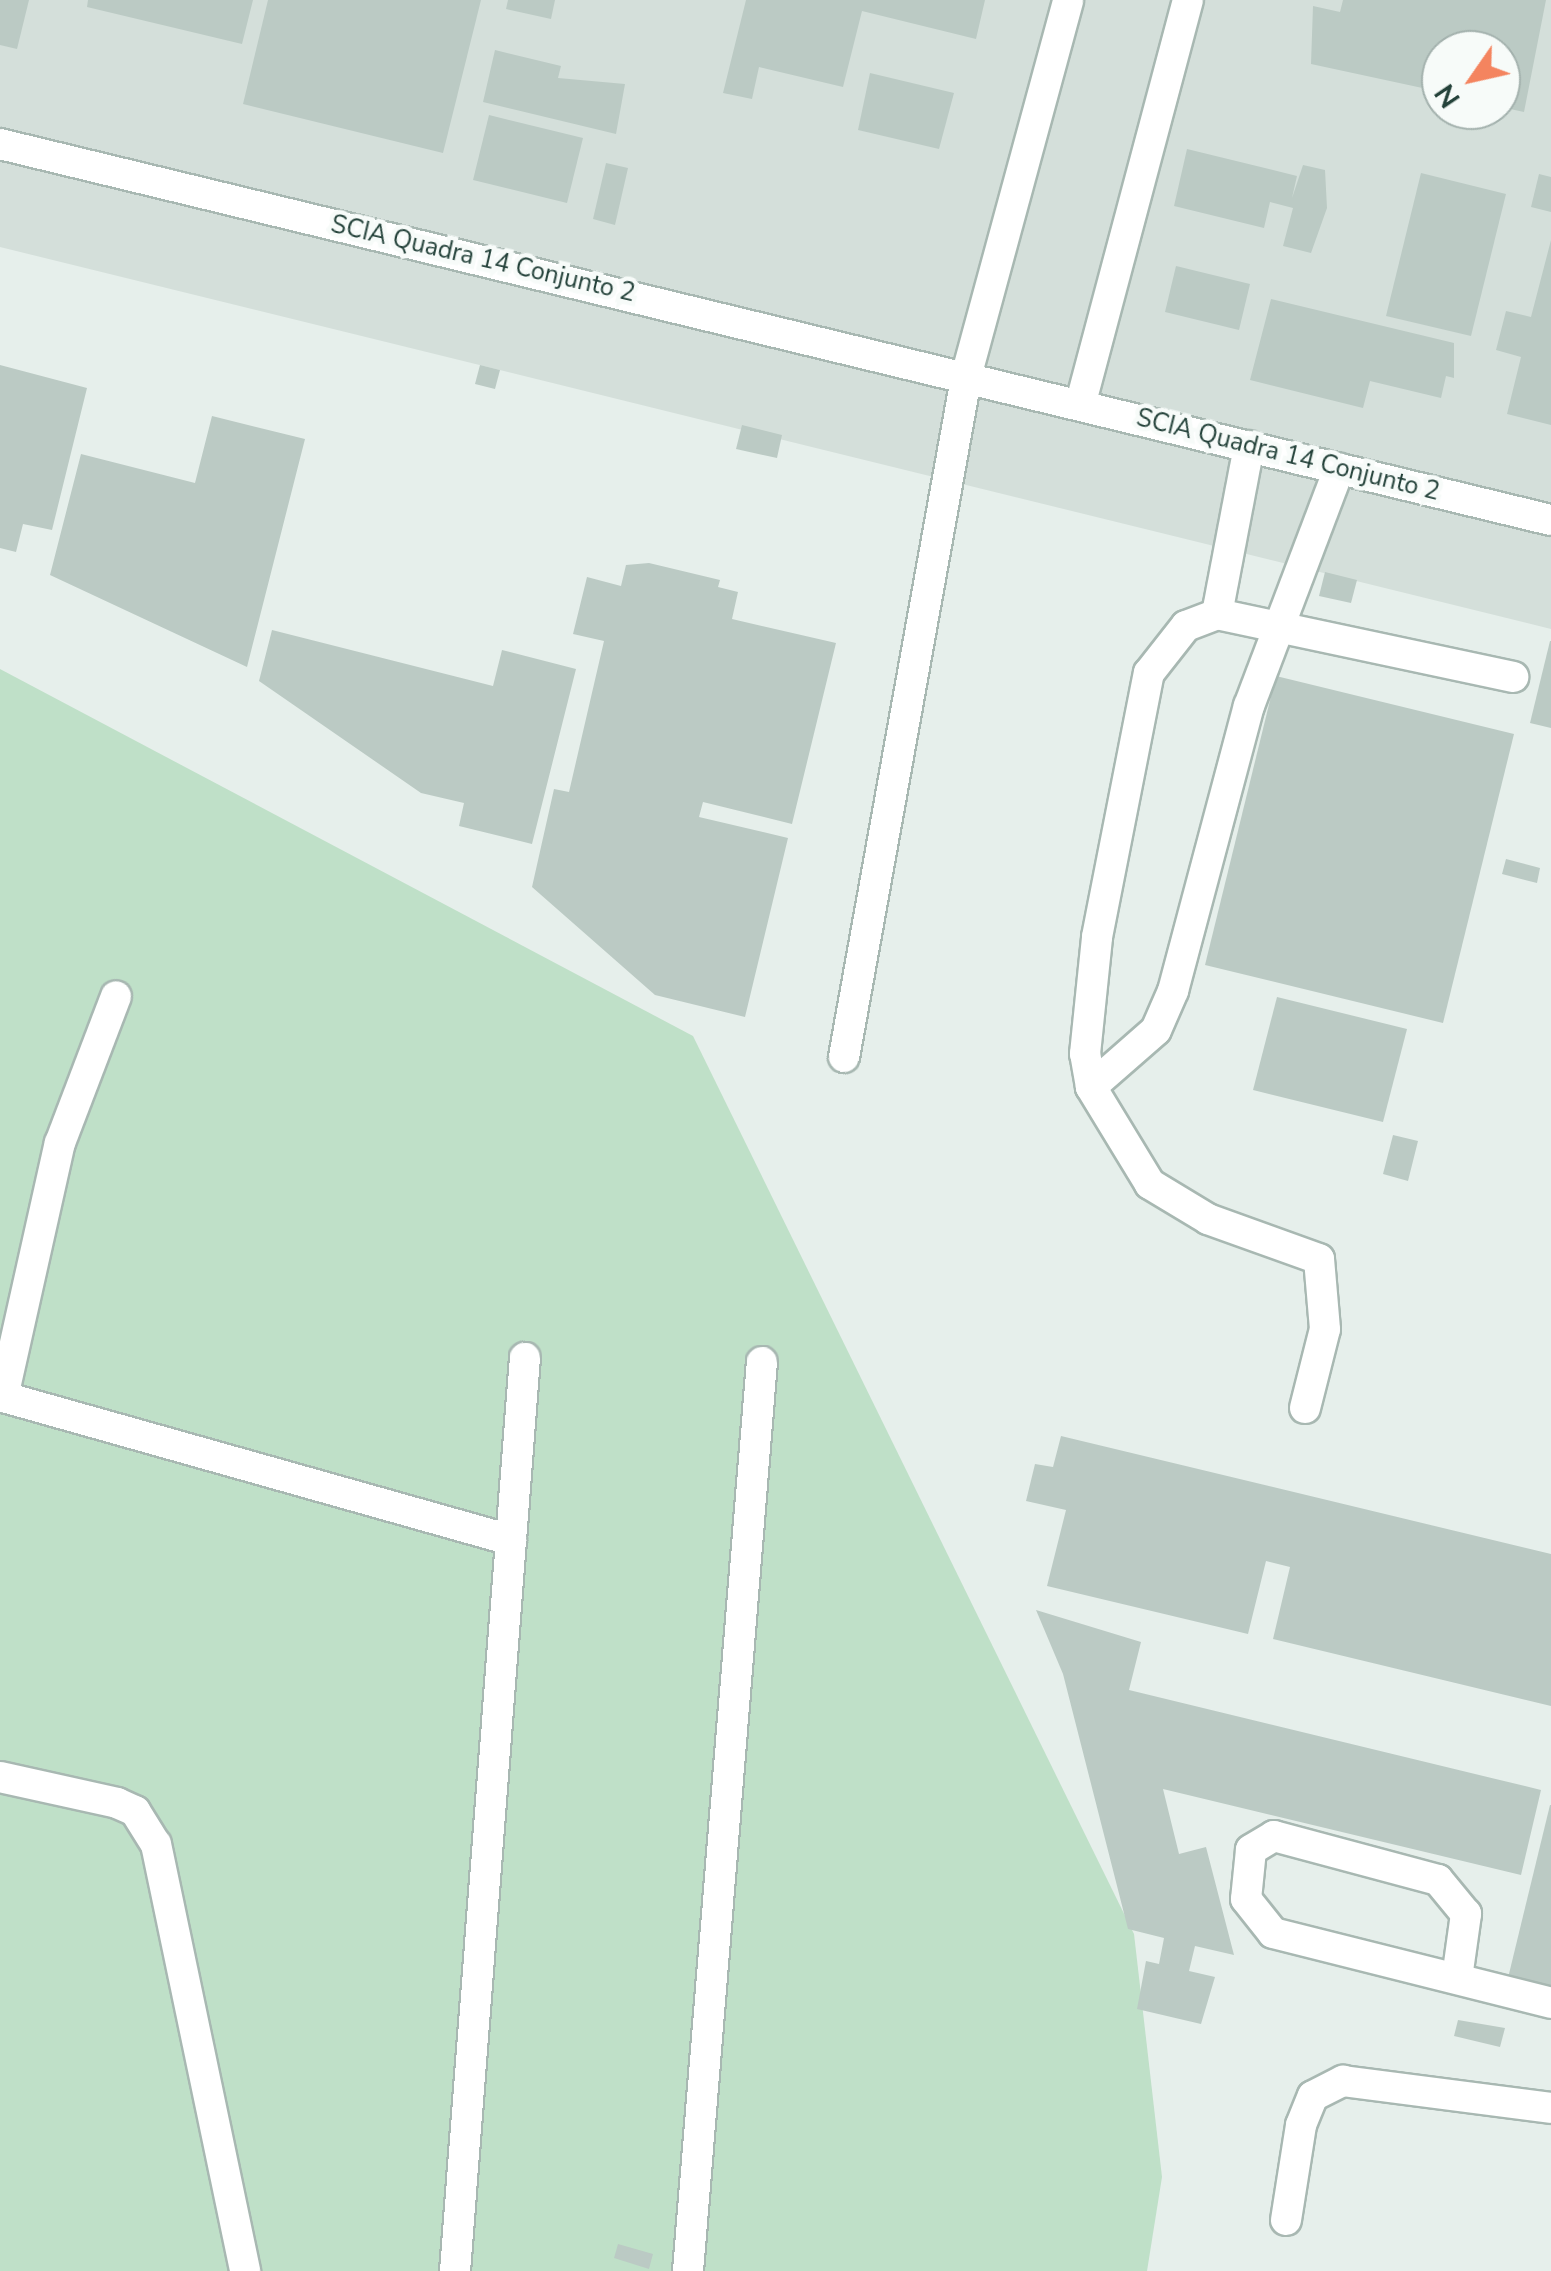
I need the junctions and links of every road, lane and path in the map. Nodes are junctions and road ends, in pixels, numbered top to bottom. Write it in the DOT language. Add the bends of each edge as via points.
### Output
graph roads {
  1 [pos="1068,0"];
  2 [pos="1188,0"];
  3 [pos="0,144"];
  4 [pos="967,373"];
  5 [pos="1082,402"];
  6 [pos="1249,446"];
  7 [pos="1340,468"];
  8 [pos="1551,520"];
  9 [pos="1218,614"];
  10 [pos="1274,632"];
  11 [pos="1513,677"];
  12 [pos="116,996"];
  13 [pos="844,1057"];
  14 [pos="1092,1088"];
  15 [pos="525,1358"];
  16 [pos="762,1362"];
  17 [pos="2,1396"];
  18 [pos="1305,1408"];
  19 [pos="511,1540"];
  20 [pos="0,1777"];
  21 [pos="1457,1978"];
  22 [pos="1551,2003"];
  23 [pos="1551,2108"];
  24 [pos="1286,2220"];
  25 [pos="244,2271"];
  26 [pos="455,2271"];
  27 [pos="688,2271"];
  1 -- 4 [label="street"];
  2 -- 5 [label="street"];
  3 -- 4 [label="street, SCIA Quadra 14 Conjunto 2"];
  4 -- 5 [label="street, SCIA Quadra 14 Conjunto 2"];
  4 -- 13 [label="street"];
  5 -- 6 [label="street, SCIA Quadra 14 Conjunto 2"];
  6 -- 7 [label="street, SCIA Quadra 14 Conjunto 2"];
  6 -- 9 [label="street"];
  7 -- 8 [label="street, SCIA Quadra 14 Conjunto 2"];
  7 -- 10 [label="street"];
  9 -- 10 [label="street"];
  9 -- 14 [label="street" via="1186,626 1149,674 1097,937 1085,1054"];
  10 -- 11 [label="street"];
  10 -- 14 [label="street" via="1174,991 1156,1030"];
  12 -- 17 [label="street" via="60,1143"];
  14 -- 18 [label="street" via="1150,1184 1208,1219 1319,1260 1324,1328"];
  15 -- 19 [label="street"];
  16 -- 27 [label="street"];
  17 -- 19 [label="street"];
  19 -- 26 [label="street"];
  20 -- 25 [label="street" via="117,1803 134,1811 156,1844"];
  21 -- 21 [label="street" via="1466,1914 1438,1880 1274,1836 1252,1850 1246,1898 1273,1933"];
  21 -- 22 [label="street"];
  23 -- 24 [label="street" via="1343,2080 1312,2096"];
}
